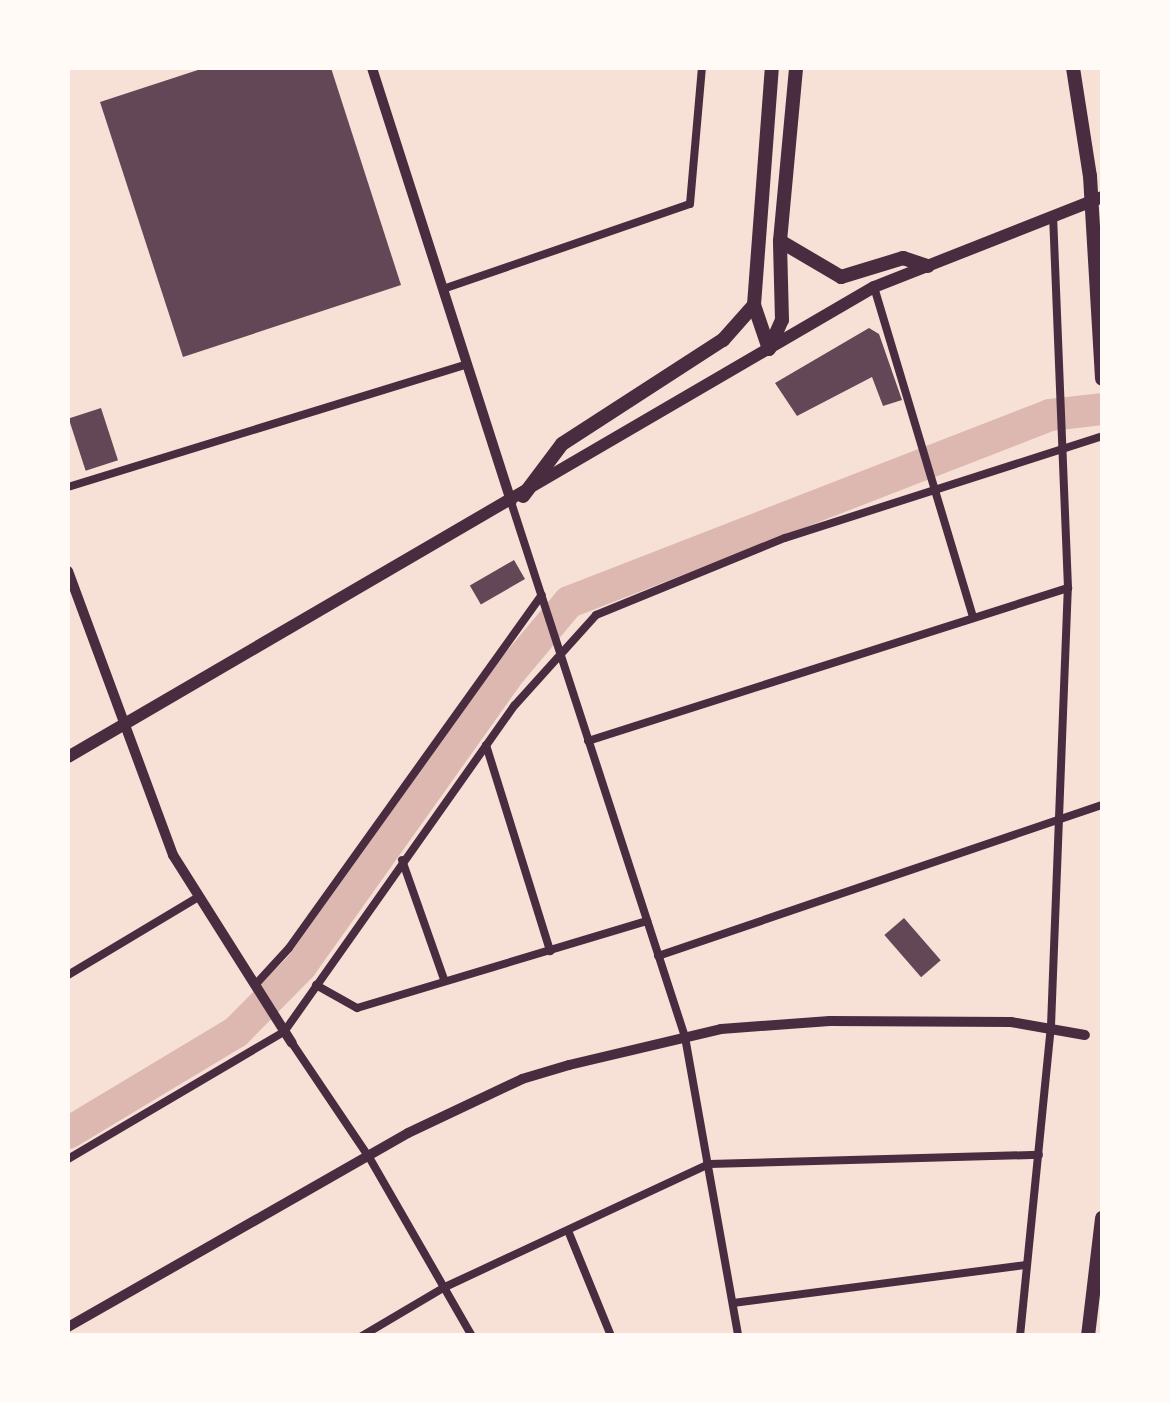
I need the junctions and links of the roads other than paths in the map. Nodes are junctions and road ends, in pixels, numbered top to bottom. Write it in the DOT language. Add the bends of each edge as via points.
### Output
graph roads {
  1 [pos="372,68"];
  2 [pos="702,68"];
  3 [pos="772,68"];
  4 [pos="796,68"];
  5 [pos="1073,68"];
  6 [pos="1102,197"];
  7 [pos="1053,212"];
  8 [pos="780,241"];
  9 [pos="928,266"];
  10 [pos="874,287"];
  11 [pos="443,289"];
  12 [pos="754,305"];
  13 [pos="769,349"];
  14 [pos="467,364"];
  15 [pos="1102,378"];
  16 [pos="1102,436"];
  17 [pos="1064,444"];
  18 [pos="932,485"];
  19 [pos="68,488"];
  20 [pos="517,499"];
  21 [pos="68,571"];
  22 [pos="1068,588"];
  23 [pos="543,597"];
  24 [pos="973,618"];
  25 [pos="560,650"];
  26 [pos="124,724"];
  27 [pos="588,741"];
  28 [pos="486,744"];
  29 [pos="68,758"];
  30 [pos="1101,805"];
  31 [pos="1061,817"];
  32 [pos="402,860"];
  33 [pos="196,898"];
  34 [pos="647,921"];
  35 [pos="550,951"];
  36 [pos="658,956"];
  37 [pos="68,975"];
  38 [pos="444,980"];
  39 [pos="316,984"];
  40 [pos="255,989"];
  41 [pos="1051,1026"];
  42 [pos="282,1028"];
  43 [pos="1085,1034"];
  44 [pos="685,1037"];
  45 [pos="292,1043"];
  46 [pos="1039,1156"];
  47 [pos="369,1157"];
  48 [pos="68,1159"];
  49 [pos="709,1164"];
  50 [pos="1102,1218"];
  51 [pos="569,1233"];
  52 [pos="1027,1265"];
  53 [pos="445,1287"];
  54 [pos="733,1303"];
  55 [pos="68,1327"];
  56 [pos="362,1336"];
  57 [pos="472,1336"];
  58 [pos="611,1336"];
  59 [pos="738,1336"];
  60 [pos="1020,1336"];
  61 [pos="1088,1336"];
  1 -- 11 [label="street"];
  2 -- 11 [label="street" via="690,204"];
  3 -- 12 [label="highway"];
  4 -- 8 [label="highway"];
  5 -- 15 [label="highway" via="1090,176"];
  6 -- 7 [label="main road"];
  7 -- 9 [label="main road"];
  7 -- 17 [label="street"];
  8 -- 9 [label="highway" via="842,277 904,258"];
  8 -- 13 [label="highway" via="782,320"];
  9 -- 10 [label="main road"];
  10 -- 13 [label="main road"];
  10 -- 18 [label="street"];
  11 -- 14 [label="street"];
  12 -- 13 [label="highway"];
  12 -- 20 [label="highway" via="724,340 562,444"];
  13 -- 20 [label="main road"];
  14 -- 19 [label="street"];
  14 -- 20 [label="street"];
  16 -- 17 [label="street"];
  17 -- 18 [label="street"];
  17 -- 22 [label="street"];
  18 -- 24 [label="street"];
  18 -- 25 [label="street" via="638,593 596,615"];
  20 -- 23 [label="street"];
  20 -- 26 [label="main road"];
  21 -- 26 [label="street"];
  22 -- 24 [label="street"];
  22 -- 31 [label="street"];
  23 -- 25 [label="street"];
  23 -- 40 [label="street"];
  24 -- 27 [label="street"];
  25 -- 27 [label="street"];
  25 -- 28 [label="street"];
  26 -- 29 [label="main road"];
  26 -- 33 [label="street"];
  27 -- 34 [label="street"];
  28 -- 32 [label="street"];
  28 -- 35 [label="street"];
  30 -- 31 [label="street"];
  31 -- 36 [label="street"];
  31 -- 41 [label="street"];
  32 -- 38 [label="street"];
  32 -- 39 [label="street"];
  33 -- 37 [label="street"];
  33 -- 40 [label="street"];
  34 -- 35 [label="street"];
  34 -- 36 [label="street"];
  35 -- 38 [label="street"];
  36 -- 44 [label="street"];
  38 -- 39 [label="street" via="358,1008"];
  39 -- 42 [label="street"];
  40 -- 42 [label="street"];
  41 -- 43 [label="street"];
  41 -- 44 [label="street" via="830,1021"];
  41 -- 46 [label="street"];
  42 -- 45 [label="street"];
  42 -- 48 [label="street"];
  44 -- 47 [label="street" via="522,1079"];
  44 -- 49 [label="street"];
  45 -- 47 [label="street"];
  46 -- 49 [label="street"];
  46 -- 52 [label="street"];
  47 -- 53 [label="street"];
  47 -- 55 [label="street"];
  49 -- 51 [label="street"];
  49 -- 54 [label="street"];
  50 -- 61 [label="highway"];
  51 -- 53 [label="street"];
  51 -- 58 [label="street"];
  52 -- 54 [label="street"];
  52 -- 60 [label="street"];
  53 -- 56 [label="street"];
  53 -- 57 [label="street"];
  54 -- 59 [label="street"];
}
